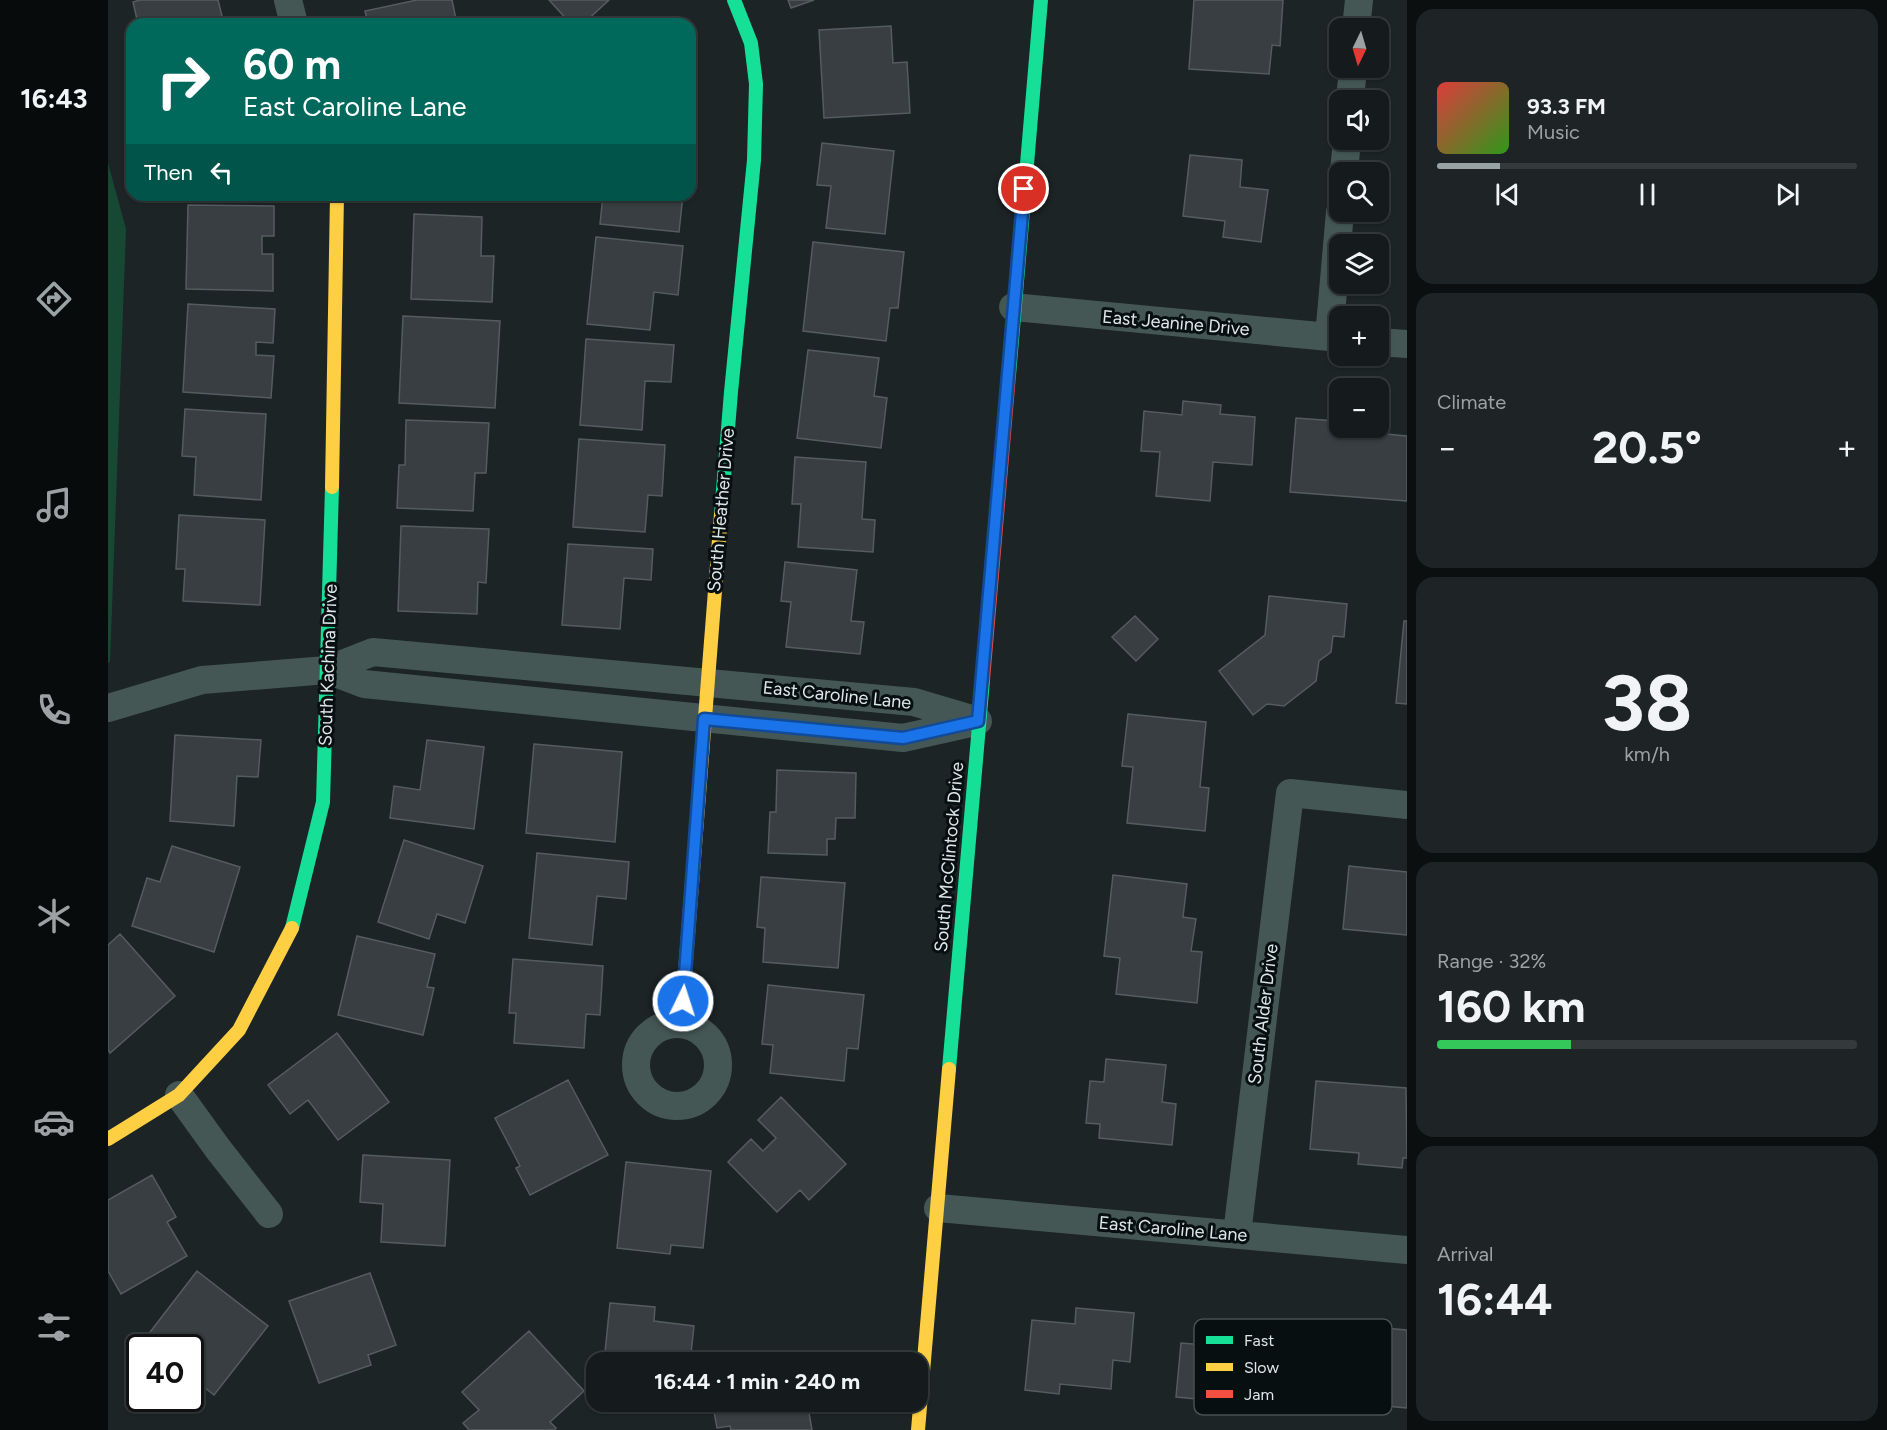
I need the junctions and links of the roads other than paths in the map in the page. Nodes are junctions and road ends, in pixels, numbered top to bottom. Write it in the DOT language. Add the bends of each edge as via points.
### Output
graph roads {
  1 [pos="288,0"];
  2 [pos="734,0"];
  3 [pos="1041,0"];
  4 [pos="1359,0"];
  5 [pos="292,18"];
  6 [pos="1357,18"];
  7 [pos="337,201"];
  8 [pos="1340,222"];
  9 [pos="1336,306"];
  10 [pos="1013,307"];
  11 [pos="1329,338"];
  12 [pos="1389,343"];
  13 [pos="1407,344"];
  14 [pos="327,670"];
  15 [pos="707,683"];
  16 [pos="108,708"];
  17 [pos="704,719"];
  18 [pos="978,721"];
  19 [pos="1407,804"];
  20 [pos="681,1024"];
  21 [pos="179,1095"];
  22 [pos="108,1139"];
  23 [pos="938,1208"];
  24 [pos="269,1214"];
  25 [pos="1237,1234"];
  26 [pos="1407,1250"];
  27 [pos="918,1430"];
  1 -- 5 [label="street"];
  2 -- 15 [label="street, South Heather Drive" via="751,43 756,120"];
  3 -- 10 [label="street, South McClintock Drive"];
  4 -- 6 [label="street"];
  7 -- 14 [label="street, South Kachina Drive"];
  8 -- 9 [label="street"];
  10 -- 11 [label="street, East Jeanine Drive"];
  10 -- 18 [label="street, South McClintock Drive"];
  12 -- 13 [label="street"];
  14 -- 15 [label="street, East Caroline Lane" via="373,652"];
  14 -- 16 [label="street, East Caroline Lane" via="202,680"];
  14 -- 17 [label="street, East Caroline Lane" via="364,684"];
  14 -- 21 [label="street, South Kachina Drive" via="323,802 294,924 239,1030"];
  15 -- 17 [label="street, South Heather Drive"];
  15 -- 18 [label="street, East Caroline Lane" via="914,702"];
  17 -- 18 [label="street, East Caroline Lane" via="903,738"];
  17 -- 20 [label="street, South Heather Drive"];
  18 -- 23 [label="street, South McClintock Drive"];
  19 -- 25 [label="street, South Alder Drive" via="1290,793"];
  21 -- 22 [label="street, South Kachina Drive"];
  21 -- 24 [label="street"];
  23 -- 25 [label="street, East Caroline Lane"];
  23 -- 27 [label="street, South McClintock Drive"];
  25 -- 26 [label="street, East Caroline Lane"];
}
